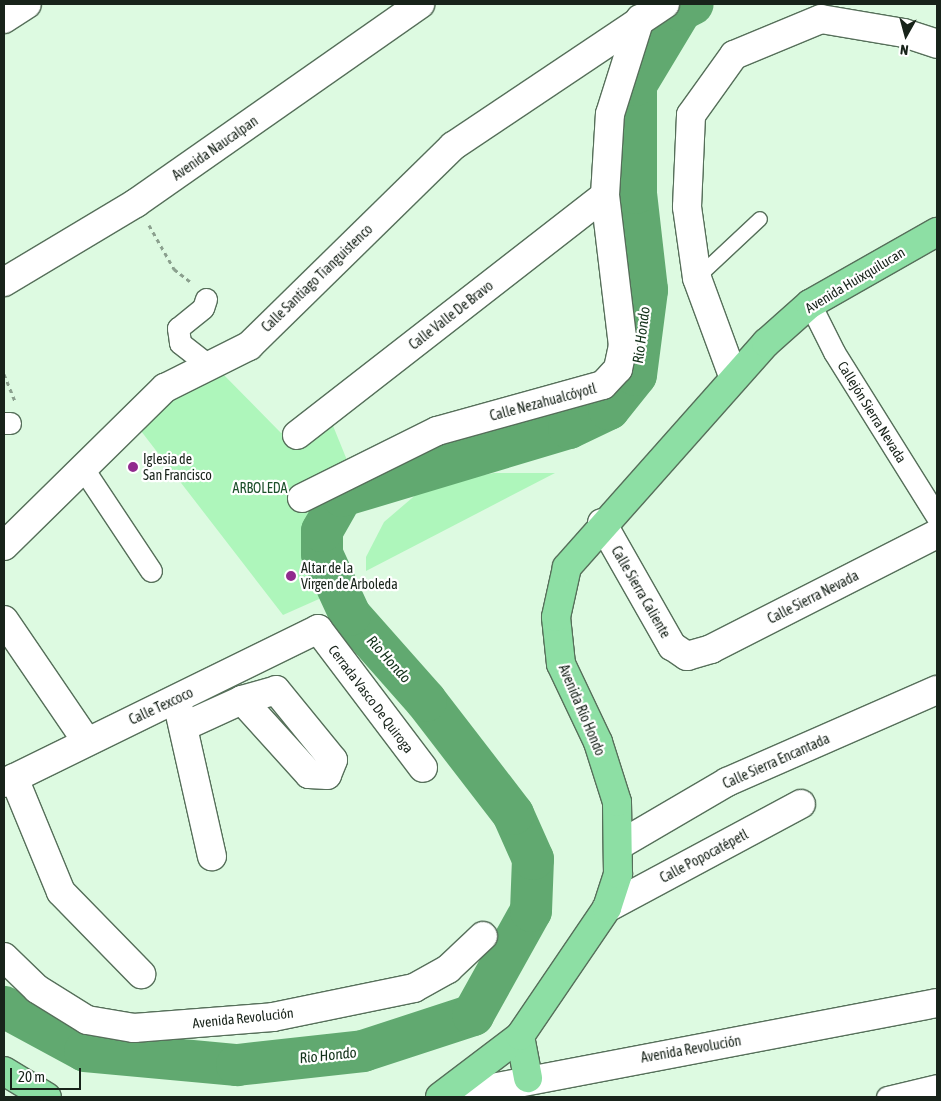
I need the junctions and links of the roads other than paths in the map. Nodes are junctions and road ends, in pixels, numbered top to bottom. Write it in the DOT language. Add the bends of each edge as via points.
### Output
graph roads {
  1 [pos="27,4"];
  2 [pos="420,4"];
  3 [pos="665,4"];
  4 [pos="4,19"];
  5 [pos="640,19"];
  6 [pos="937,44"];
  7 [pos="605,195"];
  8 [pos="760,219"];
  9 [pos="937,232"];
  10 [pos="697,278"];
  11 [pos="4,282"];
  12 [pos="206,299"];
  13 [pos="810,304"];
  14 [pos="209,366"];
  15 [pos="733,376"];
  16 [pos="297,435"];
  17 [pos="84,470"];
  18 [pos="302,498"];
  19 [pos="937,517"];
  20 [pos="602,523"];
  21 [pos="937,534"];
  22 [pos="4,546"];
  23 [pos="150,571"];
  24 [pos="4,620"];
  25 [pos="318,629"];
  26 [pos="687,656"];
  27 [pos="937,690"];
  28 [pos="175,700"];
  29 [pos="242,700"];
  30 [pos="185,726"];
  31 [pos="86,740"];
  32 [pos="423,768"];
  33 [pos="9,780"];
  34 [pos="800,804"];
  35 [pos="621,844"];
  36 [pos="212,856"];
  37 [pos="607,908"];
  38 [pos="483,936"];
  39 [pos="4,957"];
  40 [pos="142,974"];
  41 [pos="937,1003"];
  42 [pos="520,1036"];
  43 [pos="4,1071"];
  44 [pos="937,1085"];
  45 [pos="532,1088"];
  46 [pos="47,1097"];
  47 [pos="440,1097"];
  48 [pos="445,1097"];
  49 [pos="887,1097"];
  1 -- 4 [label="street"];
  2 -- 11 [label="street, Avenida Naucalpan" via="136,203"];
  3 -- 5 [label="street, Calle Santiago Tianguistenco"];
  5 -- 7 [label="street, Calle Nezahualcóyotl" via="610,114"];
  5 -- 14 [label="street, Calle Santiago Tianguistenco" via="453,146 249,346"];
  6 -- 10 [label="street" via="904,33 821,19 734,55 691,114 687,207"];
  7 -- 16 [label="street, Calle Valle De Bravo"];
  7 -- 18 [label="street, Calle Nezahualcóyotl" via="624,346 618,369 603,385 437,431"];
  8 -- 10 [label="lane"];
  9 -- 13 [label="main road, Avenida Huixquilucan"];
  10 -- 15 [label="street"];
  12 -- 14 [label="street" via="203,308 178,328 180,343"];
  13 -- 15 [label="main road, Avenida Huixquilucan"];
  13 -- 19 [label="street, Callejón Sierra Nevada" via="834,352"];
  14 -- 17 [label="street, Calle Santiago Tianguistenco" via="165,388"];
  15 -- 20 [label="main road, Avenida Río Hondo"];
  17 -- 22 [label="street, Calle Santiago Tianguistenco"];
  17 -- 23 [label="street"];
  20 -- 26 [label="street, Calle Sierra Caliente" via="672,646"];
  20 -- 35 [label="main road, Avenida Río Hondo" via="567,567 556,617 561,664 598,742 617,802"];
  21 -- 26 [label="street, Calle Sierra Nevada" via="711,649"];
  24 -- 31 [label="street"];
  25 -- 28 [label="street, Calle Texcoco"];
  25 -- 32 [label="street, Cerrada Vasco De Quiroga"];
  27 -- 35 [label="street, Calle Sierra Encantada" via="727,782"];
  28 -- 30 [label="street"];
  28 -- 31 [label="street, Calle Texcoco"];
  29 -- 29 [label="street" via="309,774 327,775 333,760 276,690"];
  29 -- 30 [label="street"];
  30 -- 36 [label="street"];
  31 -- 33 [label="street, Calle Texcoco"];
  33 -- 40 [label="street" via="61,892"];
  34 -- 37 [label="street, Calle Popocatépetl"];
  35 -- 37 [label="main road, Avenida Río Hondo"];
  37 -- 42 [label="main road, Avenida Río Hondo"];
  38 -- 39 [label="street, Avenida Revolución" via="448,969 414,988 273,1017 134,1028 88,1020 37,989"];
  41 -- 45 [label="street, Avenida Revolución"];
  42 -- 45 [label="main road"];
  42 -- 47 [label="main road, Avenida Río Hondo"];
  43 -- 46 [label="main road"];
  44 -- 49 [label="street"];
  45 -- 48 [label="street, Avenida Revolución"];
}
